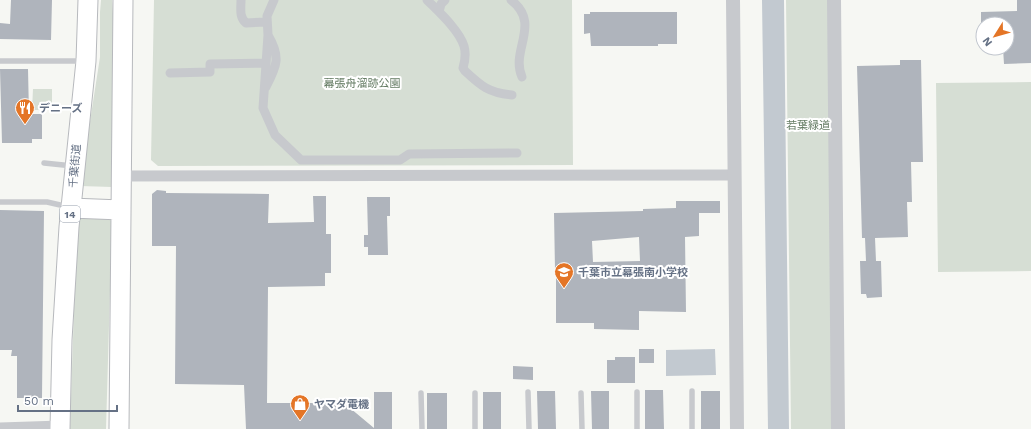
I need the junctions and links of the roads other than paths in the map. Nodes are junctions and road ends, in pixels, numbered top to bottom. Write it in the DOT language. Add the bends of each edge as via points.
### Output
graph roads {
  1 [pos="88,0"];
  2 [pos="123,0"];
  3 [pos="241,0"];
  4 [pos="274,0"];
  5 [pos="427,0"];
  6 [pos="445,0"];
  7 [pos="511,0"];
  8 [pos="733,0"];
  9 [pos="834,0"];
  10 [pos="439,12"];
  11 [pos="266,22"];
  12 [pos="268,35"];
  13 [pos="0,61"];
  14 [pos="86,61"];
  15 [pos="266,62"];
  16 [pos="170,73"];
  17 [pos="522,77"];
  18 [pos="263,92"];
  19 [pos="512,95"];
  20 [pos="516,153"];
  21 [pos="44,163"];
  22 [pos="76,166"];
  23 [pos="735,175"];
  24 [pos="121,176"];
  25 [pos="0,202"];
  26 [pos="71,208"];
  27 [pos="121,210"];
  28 [pos="692,391"];
  29 [pos="528,392"];
  30 [pos="637,392"];
  31 [pos="421,393"];
  32 [pos="475,393"];
  33 [pos="581,393"];
  34 [pos="0,428"];
  35 [pos="60,428"];
  36 [pos="119,429"];
  37 [pos="422,429"];
  38 [pos="475,429"];
  39 [pos="529,429"];
  40 [pos="582,429"];
  41 [pos="637,429"];
  42 [pos="692,429"];
  43 [pos="737,429"];
  44 [pos="838,429"];
  1 -- 14 [label="highway, 千葉街道 / 14"];
  2 -- 24 [label="highway"];
  3 -- 11 [label="street" via="241,18 244,22"];
  4 -- 11 [label="street"];
  5 -- 10 [label="street"];
  6 -- 10 [label="street"];
  7 -- 17 [label="street" via="520,9 526,24 519,64"];
  8 -- 23 [label="street"];
  9 -- 44 [label="street"];
  10 -- 19 [label="street" via="462,40 465,71 487,89"];
  11 -- 12 [label="street"];
  12 -- 15 [label="street"];
  12 -- 18 [label="street" via="274,45 277,62"];
  13 -- 14 [label="lane"];
  14 -- 22 [label="highway, 千葉街道 / 14"];
  15 -- 16 [label="street" via="210,64 210,72"];
  15 -- 18 [label="street"];
  18 -- 20 [label="street" via="263,108 275,135 301,160 400,160 409,154"];
  21 -- 22 [label="lane"];
  22 -- 26 [label="highway, 千葉街道 / 14"];
  23 -- 24 [label="street"];
  23 -- 43 [label="street"];
  24 -- 27 [label="highway"];
  25 -- 26 [label="lane" via="47,202"];
  26 -- 27 [label="highway"];
  26 -- 35 [label="highway, 千葉街道 / 14" via="62,340"];
  27 -- 36 [label="highway"];
  28 -- 42 [label="lane"];
  29 -- 39 [label="lane"];
  30 -- 41 [label="lane"];
  31 -- 37 [label="lane"];
  32 -- 38 [label="lane"];
  33 -- 40 [label="lane"];
  34 -- 35 [label="street"];
}
